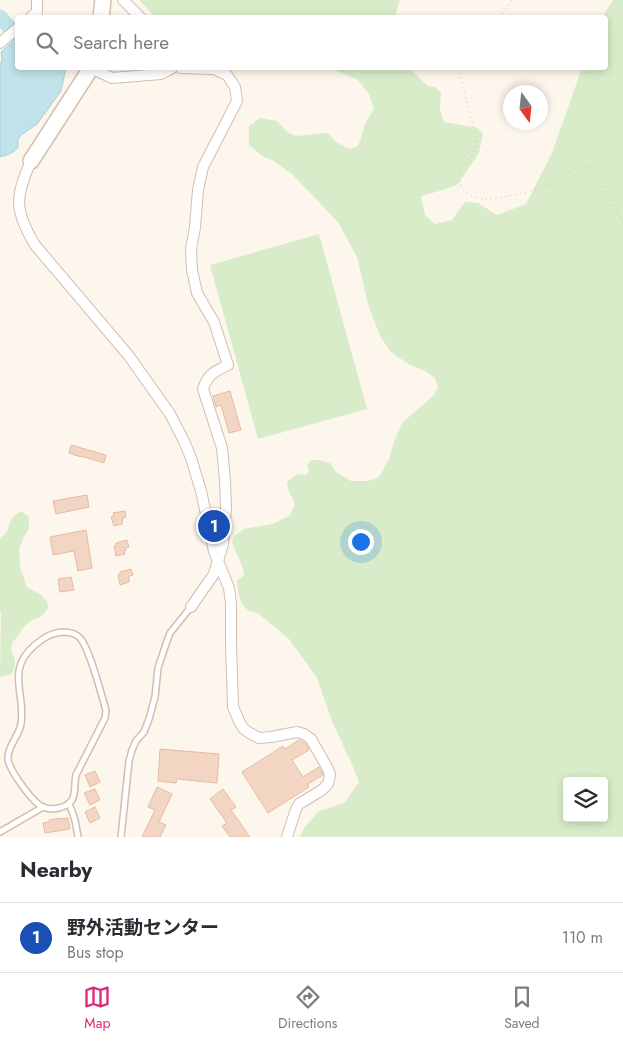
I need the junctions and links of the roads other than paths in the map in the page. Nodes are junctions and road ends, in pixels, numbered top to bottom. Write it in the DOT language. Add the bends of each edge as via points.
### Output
graph roads {
  1 [pos="37,0"];
  2 [pos="103,0"];
  3 [pos="123,0"];
  4 [pos="34,15"];
  5 [pos="102,15"];
  6 [pos="137,15"];
  7 [pos="15,30"];
  8 [pos="0,43"];
  9 [pos="90,70"];
  10 [pos="95,70"];
  11 [pos="168,70"];
  12 [pos="216,70"];
  13 [pos="31,161"];
  14 [pos="219,561"];
  15 [pos="191,607"];
  16 [pos="69,804"];
  17 [pos="43,807"];
  18 [pos="0,832"];
  19 [pos="78,837"];
  20 [pos="121,837"];
  21 [pos="287,837"];
  1 -- 4 [label="street" via="37,12"];
  2 -- 5 [label="street"];
  3 -- 6 [label="street"];
  7 -- 8 [label="street"];
  9 -- 13 [label="street"];
  10 -- 11 [label="street" via="112,78 161,74"];
  12 -- 14 [label="street" via="227,76 235,87 237,101 203,167 191,249 197,293 214,322 228,365 213,373 203,389 222,448 226,508"];
  13 -- 14 [label="street" via="19,200 25,228 35,245 130,356 170,414 191,458"];
  14 -- 15 [label="street"];
  14 -- 21 [label="street" via="231,603 232,696 239,721 248,732 259,738 297,732 304,734 311,739 330,775 322,790 299,804"];
  15 -- 20 [label="lane" via="170,633 158,668 149,719 128,761"];
  16 -- 17 [label="lane" via="60,808"];
  16 -- 17 [label="lane" via="73,798 76,774 106,718 106,711 86,648 80,638 62,632 51,634 32,648 18,669 21,724 8,751 13,774"];
  16 -- 19 [label="lane"];
  17 -- 18 [label="lane"];
}
